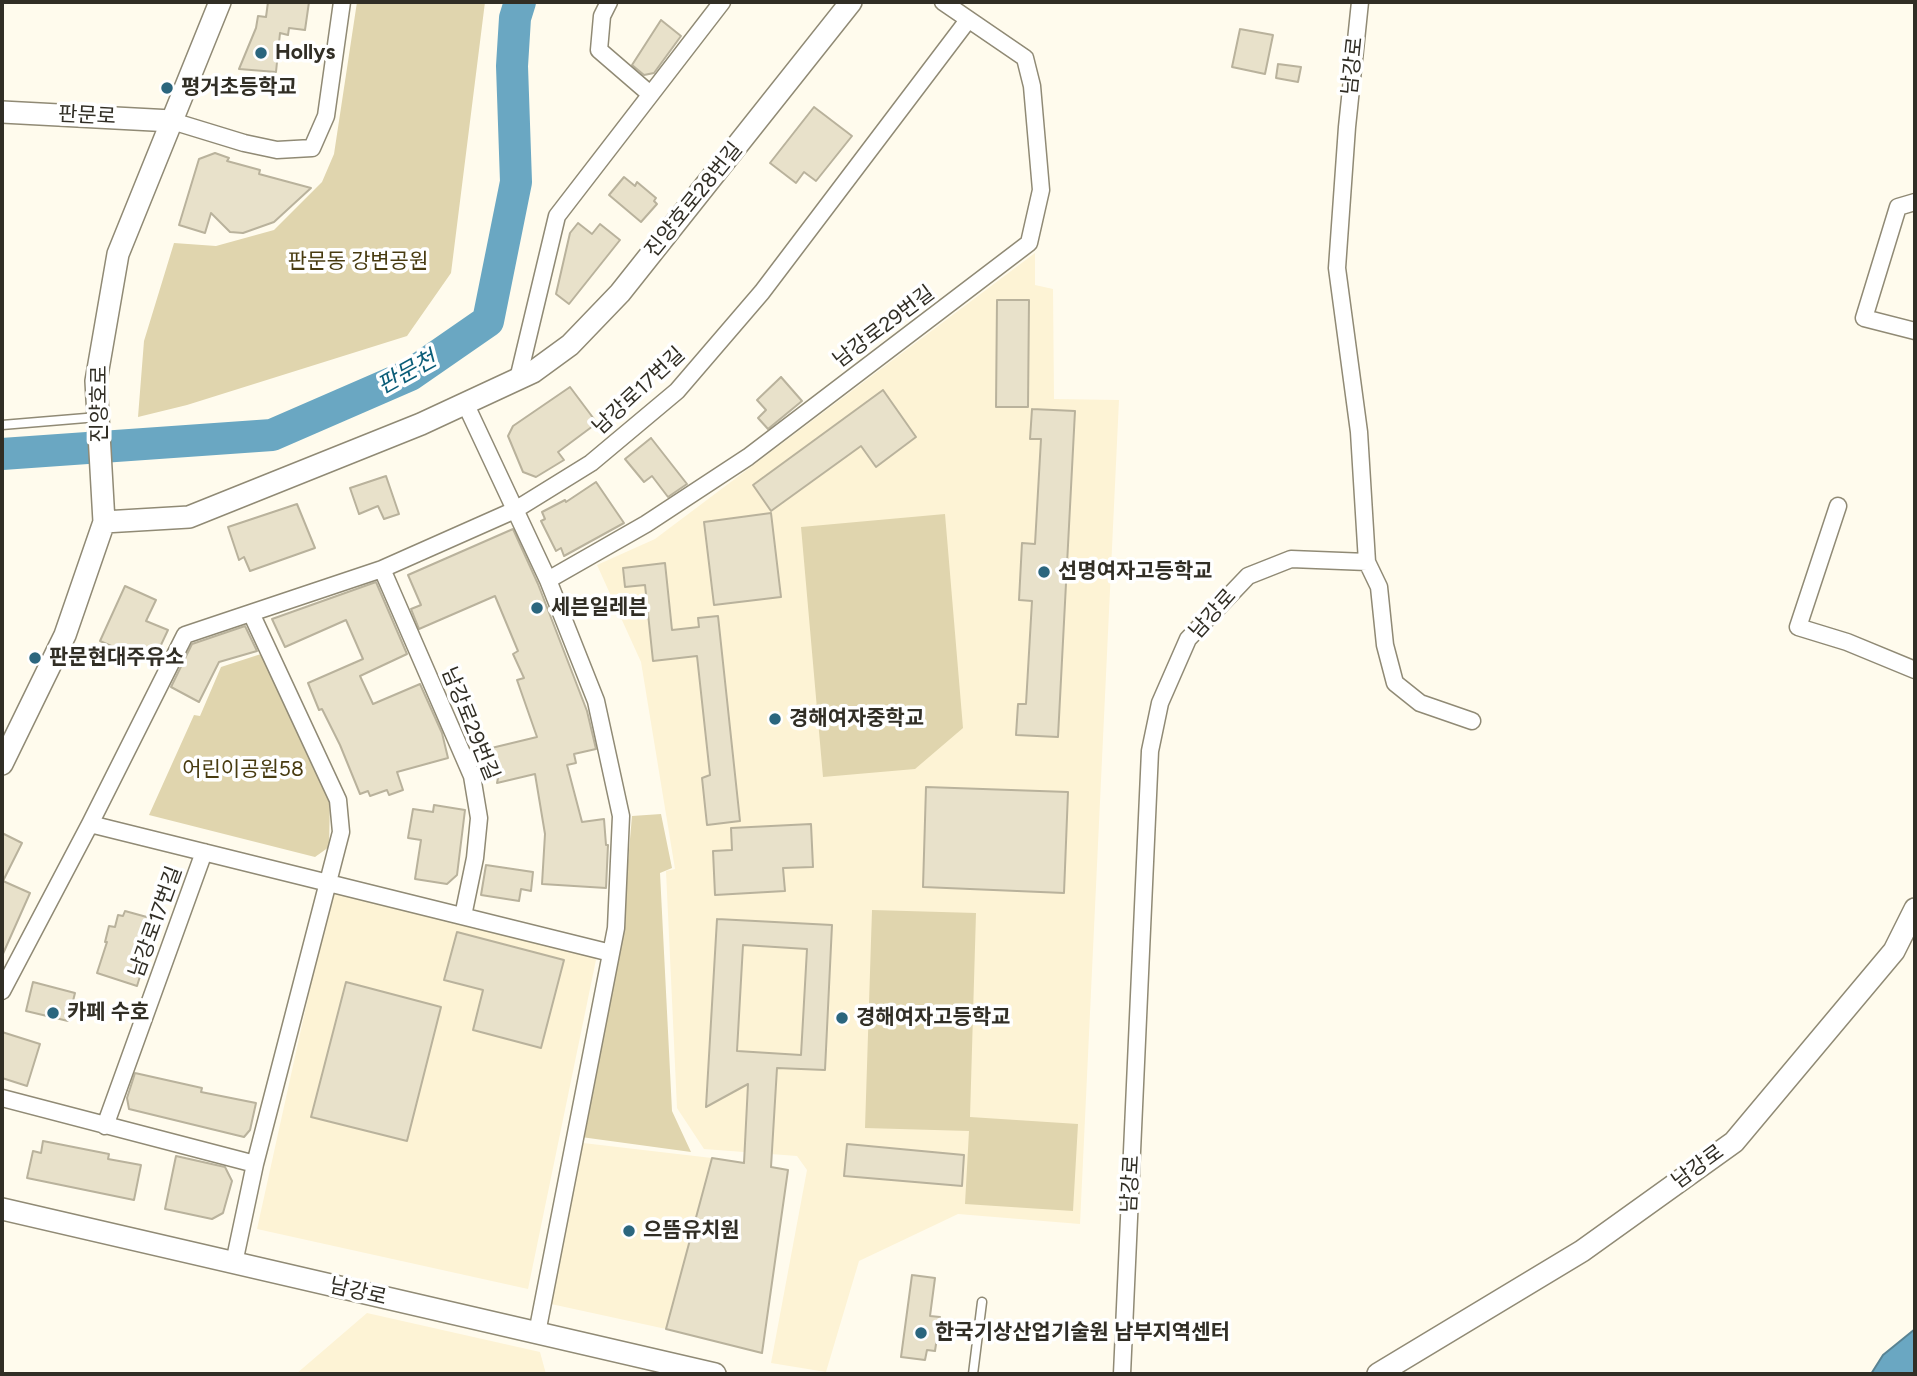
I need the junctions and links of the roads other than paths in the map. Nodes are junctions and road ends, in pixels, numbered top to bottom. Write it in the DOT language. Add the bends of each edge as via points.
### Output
graph roads {
  1 [pos="219,2"];
  2 [pos="342,2"];
  3 [pos="609,2"];
  4 [pos="722,2"];
  5 [pos="851,2"];
  6 [pos="943,2"];
  7 [pos="1360,2"];
  8 [pos="968,20"];
  9 [pos="650,94"];
  10 [pos="2,112"];
  11 [pos="172,121"];
  12 [pos="1915,202"];
  13 [pos="1915,331"];
  14 [pos="518,379"];
  15 [pos="466,405"];
  16 [pos="97,416"];
  17 [pos="2,425"];
  18 [pos="1838,506"];
  19 [pos="515,510"];
  20 [pos="104,512"];
  21 [pos="1367,562"];
  22 [pos="382,569"];
  23 [pos="548,579"];
  24 [pos="251,613"];
  25 [pos="1915,670"];
  26 [pos="1472,721"];
  27 [pos="7,740"];
  28 [pos="2,764"];
  29 [pos="90,824"];
  30 [pos="204,852"];
  31 [pos="328,883"];
  32 [pos="1915,909"];
  33 [pos="463,916"];
  34 [pos="611,953"];
  35 [pos="2,991"];
  36 [pos="2,1098"];
  37 [pos="105,1126"];
  38 [pos="256,1164"];
  39 [pos="2,1209"];
  40 [pos="234,1263"];
  41 [pos="982,1302"];
  42 [pos="537,1333"];
  43 [pos="715,1374"];
  44 [pos="973,1374"];
  45 [pos="1122,1374"];
  46 [pos="1378,1374"];
  1 -- 11 [label="street, 진양호로"];
  2 -- 11 [label="street" via="326,116 312,148 277,150"];
  3 -- 9 [label="street" via="602,16 599,50"];
  4 -- 9 [label="street"];
  5 -- 14 [label="street, 진양호로28번길" via="620,293 570,345"];
  6 -- 8 [label="street, 남강로29번길"];
  7 -- 21 [label="street, 남강로" via="1337,268 1359,432"];
  8 -- 19 [label="street, 남강로17번길" via="762,292 677,391 591,463"];
  8 -- 23 [label="street, 남강로29번길" via="1025,58 1032,86 1041,190 1029,243 748,457 646,524"];
  9 -- 14 [label="street" via="556,216"];
  10 -- 11 [label="street, 판문로"];
  11 -- 16 [label="street, 진양호로" via="118,254 96,381"];
  12 -- 13 [label="street" via="1898,208 1864,318"];
  14 -- 15 [label="street, 진양호로28번길"];
  15 -- 19 [label="street"];
  15 -- 20 [label="street, 진양호로28번길" via="189,517"];
  16 -- 17 [label="lane"];
  16 -- 20 [label="street, 진양호로"];
  18 -- 25 [label="street" via="1798,627"];
  19 -- 22 [label="street, 남강로17번길"];
  19 -- 23 [label="street"];
  20 -- 27 [label="street, 진양호로" via="65,635"];
  21 -- 26 [label="street" via="1379,587 1385,645 1395,683 1420,702"];
  21 -- 45 [label="street, 남강로" via="1291,559 1248,576 1188,639 1160,703 1150,751"];
  22 -- 24 [label="street, 남강로17번길"];
  22 -- 33 [label="street, 남강로29번길" via="472,776 479,818"];
  23 -- 34 [label="street" via="596,701 621,816"];
  24 -- 29 [label="street, 남강로17번길" via="185,635"];
  24 -- 31 [label="street" via="338,800 341,832"];
  27 -- 28 [label="street, 진양호로"];
  29 -- 30 [label="street, 남강로17번길"];
  29 -- 35 [label="street, 남강로17번길"];
  30 -- 31 [label="street, 남강로17번길"];
  30 -- 37 [label="street, 남강로17번길"];
  31 -- 33 [label="street, 남강로17번길"];
  31 -- 38 [label="street"];
  32 -- 46 [label="street, 남강로" via="1894,951 1734,1142 1582,1251"];
  33 -- 34 [label="street"];
  34 -- 42 [label="street"];
  36 -- 37 [label="street"];
  37 -- 38 [label="street"];
  38 -- 40 [label="street"];
  39 -- 40 [label="street, 남강로"];
  40 -- 42 [label="street, 남강로"];
  41 -- 44 [label="lane"];
  42 -- 43 [label="street, 남강로"];
}
